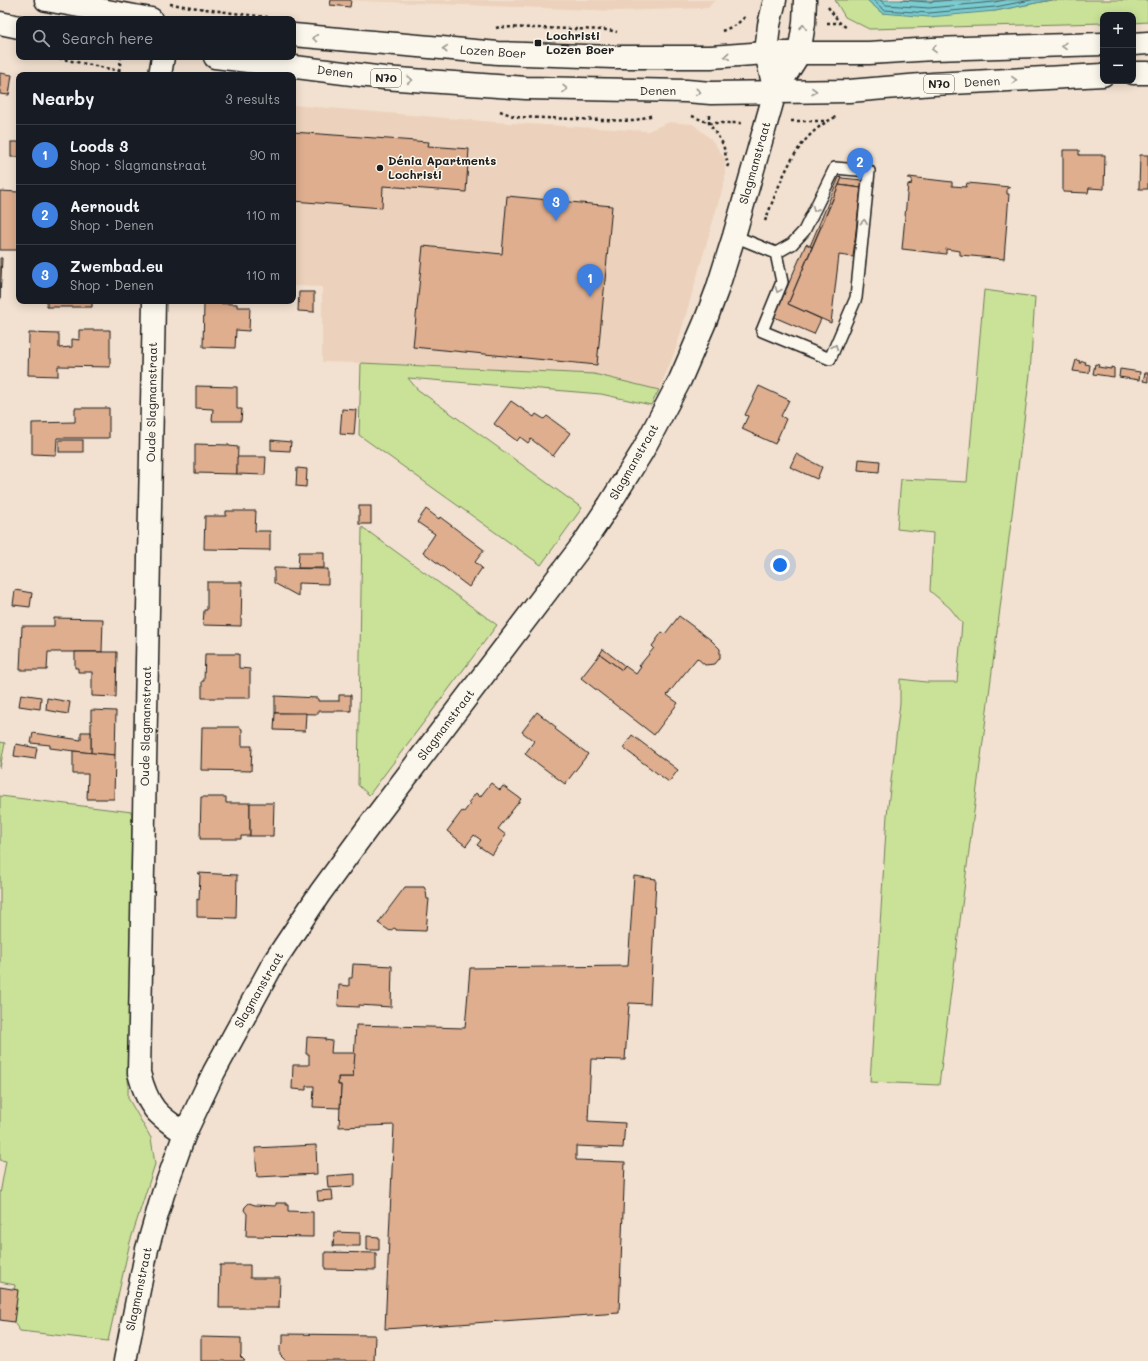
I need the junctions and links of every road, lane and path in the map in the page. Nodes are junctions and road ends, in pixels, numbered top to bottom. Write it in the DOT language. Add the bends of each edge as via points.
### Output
graph roads {
  1 [pos="46,0"];
  2 [pos="774,0"];
  3 [pos="815,1"];
  4 [pos="158,11"];
  5 [pos="258,16"];
  6 [pos="0,23"];
  7 [pos="840,23"];
  8 [pos="16,26"];
  9 [pos="296,35"];
  10 [pos="1148,43"];
  11 [pos="1100,44"];
  12 [pos="1136,44"];
  13 [pos="766,53"];
  14 [pos="799,54"];
  15 [pos="67,60"];
  16 [pos="121,60"];
  17 [pos="162,60"];
  18 [pos="239,60"];
  19 [pos="119,71"];
  20 [pos="160,72"];
  21 [pos="1148,73"];
  22 [pos="1136,74"];
  23 [pos="1100,75"];
  24 [pos="775,92"];
  25 [pos="595,116"];
  26 [pos="594,120"];
  27 [pos="826,121"];
  28 [pos="734,236"];
  29 [pos="755,244"];
  30 [pos="776,253"];
  31 [pos="154,304"];
  32 [pos="185,1133"];
  33 [pos="125,1361"];
  1 -- 4 [label="main road"];
  2 -- 13 [label="main road, Slagmanstraat"];
  3 -- 7 [label="path"];
  14 -- 3 [label="main road, one-way" via="804,23"];
  4 -- 5 [label="path"];
  6 -- 8 [label="main road"];
  13 -- 9 [label="main road, Lozen Boer, one-way" via="711,57 498,53"];
  10 -- 12 [label="main road"];
  11 -- 14 [label="main road, one-way"];
  13 -- 14 [label="main road"];
  13 -- 24 [label="main road, Slagmanstraat"];
  14 -- 24 [label="main road, Slagmanstraat"];
  15 -- 19 [label="path"];
  16 -- 19 [label="path"];
  17 -- 20 [label="main road"];
  18 -- 24 [label="main road, Denen / N70, one-way" via="384,78 526,88 711,93"];
  21 -- 22 [label="main road"];
  24 -- 23 [label="main road, Denen / N70, one-way" via="849,91"];
  24 -- 28 [label="main road, Slagmanstraat"];
  25 -- 26 [label="path"];
  27 -- 29 [label="path" via="807,137 793,156"];
  28 -- 29 [label="lane"];
  28 -- 32 [label="main road, Slagmanstraat" via="717,290 686,366 634,465 583,544 316,899 270,969 217,1066"];
  29 -- 30 [label="lane"];
  30 -- 30 [label="lane, one-way" via="782,282 762,332 830,358 856,298 869,171 835,168 804,231 792,244"];
  31 -- 32 [label="main road, Oude Slagmanstraat" via="139,1073 151,1105 165,1120"];
  32 -- 33 [label="main road, Slagmanstraat" via="147,1249"];
}
